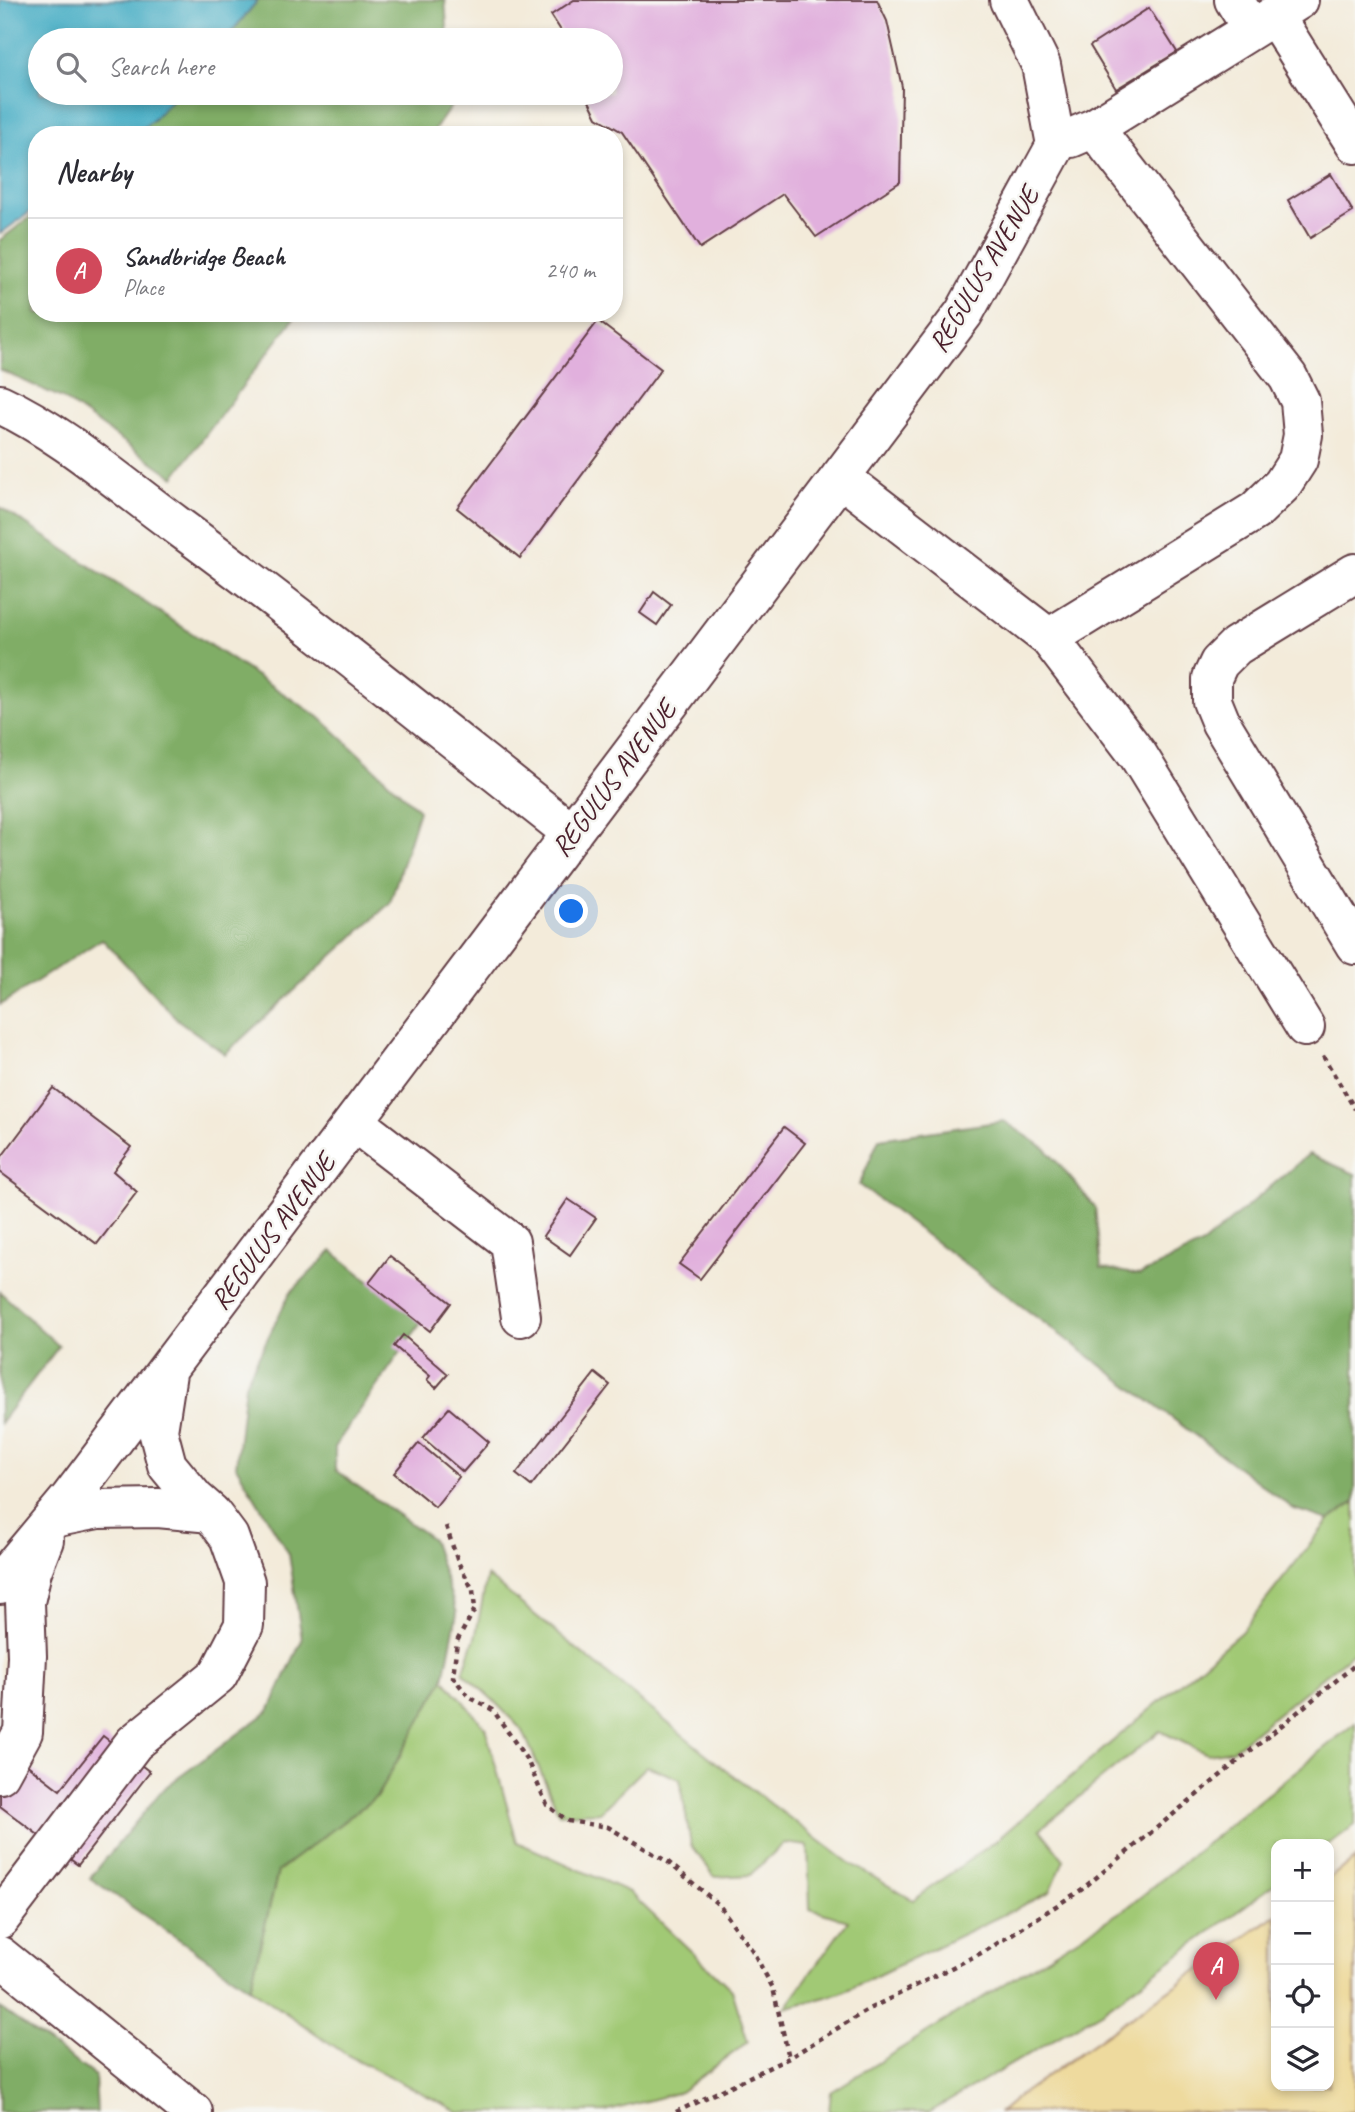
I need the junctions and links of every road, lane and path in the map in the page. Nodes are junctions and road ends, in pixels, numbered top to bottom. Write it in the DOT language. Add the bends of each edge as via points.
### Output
graph roads {
  1 [pos="1009,0"];
  2 [pos="1265,11"];
  3 [pos="1094,128"];
  4 [pos="1355,144"];
  5 [pos="1056,145"];
  6 [pos="0,404"];
  7 [pos="840,477"];
  8 [pos="1355,573"];
  9 [pos="1049,638"];
  10 [pos="572,833"];
  11 [pos="1355,945"];
  12 [pos="1305,1027"];
  13 [pos="1355,1109"];
  14 [pos="354,1122"];
  15 [pos="521,1317"];
  16 [pos="168,1369"];
  17 [pos="211,1513"];
  18 [pos="53,1518"];
  19 [pos="446,1526"];
  20 [pos="0,1585"];
  21 [pos="1355,1665"];
  22 [pos="0,1774"];
  23 [pos="0,1919"];
  24 [pos="0,1956"];
  25 [pos="789,2058"];
  26 [pos="192,2112"];
  27 [pos="676,2112"];
  1 -- 5 [label="street" via="1041,65"];
  2 -- 3 [label="street"];
  2 -- 4 [label="street"];
  3 -- 5 [label="street"];
  3 -- 9 [label="street" via="1288,377 1300,401 1303,435 1298,460 1288,477 1255,511"];
  5 -- 7 [label="street, REGULUS AVENUE" via="964,313"];
  6 -- 10 [label="street" via="25,416 246,576"];
  7 -- 9 [label="street"];
  7 -- 10 [label="street, REGULUS AVENUE"];
  8 -- 11 [label="street" via="1236,646 1212,678 1212,701 1221,723"];
  9 -- 12 [label="street" via="1138,755"];
  10 -- 14 [label="street, REGULUS AVENUE"];
  12 -- 13 [label="path"];
  14 -- 15 [label="street" via="510,1242"];
  14 -- 16 [label="street, REGULUS AVENUE"];
  16 -- 17 [label="street" via="158,1431 167,1465"];
  16 -- 18 [label="street, REGULUS AVENUE"];
  17 -- 18 [label="street" via="98,1509"];
  17 -- 23 [label="street" via="229,1537 245,1582 244,1625 218,1675 134,1743"];
  18 -- 20 [label="street"];
  18 -- 22 [label="street" via="25,1602 23,1732"];
  19 -- 25 [label="path" via="473,1590 475,1609 457,1641 453,1676 470,1697 493,1710 527,1760 547,1805 568,1821 608,1826 668,1862 719,1905 773,1988"];
  21 -- 25 [label="path" via="1081,1890 987,1950 869,2009"];
  24 -- 26 [label="street"];
  25 -- 27 [label="path"];
}
